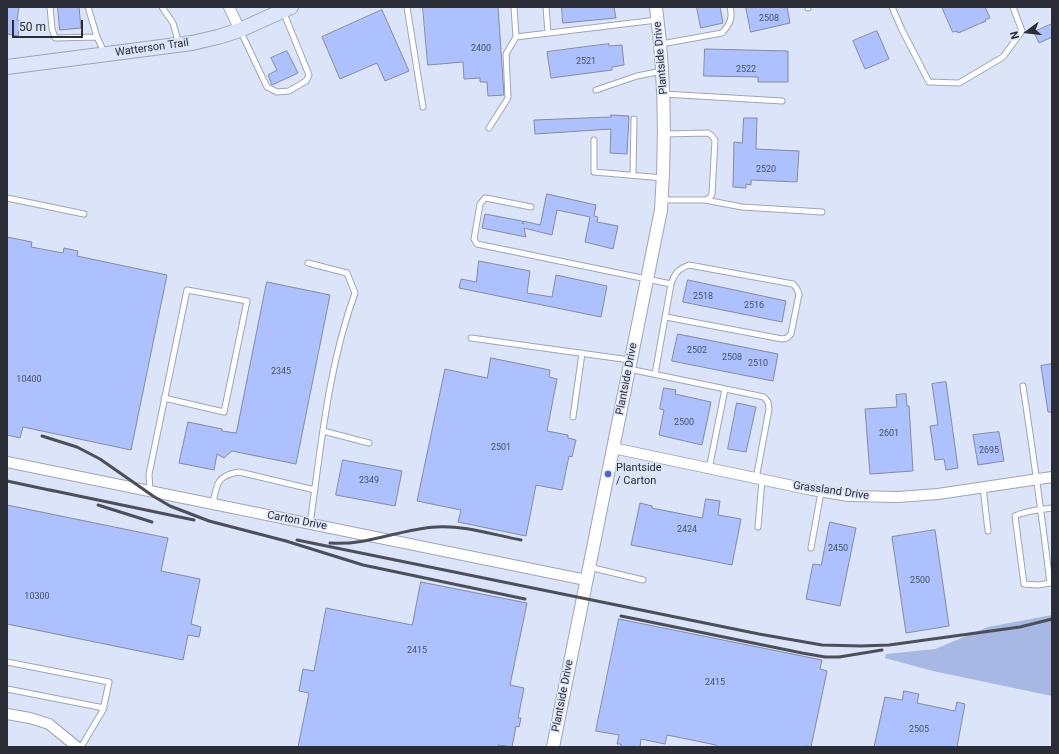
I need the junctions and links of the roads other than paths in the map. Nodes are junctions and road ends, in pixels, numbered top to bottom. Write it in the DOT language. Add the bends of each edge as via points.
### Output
graph roads {
  1 [pos="50,7"];
  2 [pos="88,7"];
  3 [pos="162,7"];
  4 [pos="230,7"];
  5 [pos="407,7"];
  6 [pos="514,7"];
  7 [pos="546,7"];
  8 [pos="656,7"];
  9 [pos="730,7"];
  10 [pos="892,7"];
  11 [pos="1013,7"];
  12 [pos="287,9"];
  13 [pos="658,20"];
  14 [pos="240,30"];
  15 [pos="548,33"];
  16 [pos="516,36"];
  17 [pos="97,37"];
  18 [pos="661,44"];
  19 [pos="179,45"];
  20 [pos="105,55"];
  21 [pos="7,67"];
  22 [pos="663,71"];
  23 [pos="596,90"];
  24 [pos="664,94"];
  25 [pos="782,101"];
  26 [pos="422,107"];
  27 [pos="634,119"];
  28 [pos="489,128"];
  29 [pos="664,134"];
  30 [pos="594,140"];
  31 [pos="632,175"];
  32 [pos="663,178"];
  33 [pos="7,198"];
  34 [pos="662,200"];
  35 [pos="706,200"];
  36 [pos="531,207"];
  37 [pos="822,212"];
  38 [pos="84,214"];
  39 [pos="308,263"];
  40 [pos="647,279"];
  41 [pos="671,284"];
  42 [pos="666,317"];
  43 [pos="471,338"];
  44 [pos="582,353"];
  45 [pos="630,364"];
  46 [pos="655,374"];
  47 [pos="1023,386"];
  48 [pos="726,389"];
  49 [pos="164,398"];
  50 [pos="574,417"];
  51 [pos="323,430"];
  52 [pos="369,443"];
  53 [pos="613,448"];
  54 [pos="7,462"];
  55 [pos="709,469"];
  56 [pos="1052,477"];
  57 [pos="759,479"];
  58 [pos="1038,479"];
  59 [pos="983,487"];
  60 [pos="315,490"];
  61 [pos="150,492"];
  62 [pos="822,492"];
  63 [pos="213,504"];
  64 [pos="1052,508"];
  65 [pos="1041,510"];
  66 [pos="310,524"];
  67 [pos="758,527"];
  68 [pos="988,531"];
  69 [pos="811,548"];
  70 [pos="589,567"];
  71 [pos="586,580"];
  72 [pos="643,580"];
  73 [pos="7,662"];
  74 [pos="7,689"];
  75 [pos="104,708"];
  76 [pos="7,714"];
  77 [pos="77,747"];
  78 [pos="81,747"];
  79 [pos="552,747"];
  1 -- 17 [label="lane" via="55,38"];
  2 -- 17 [label="lane"];
  3 -- 19 [label="lane" via="173,23"];
  4 -- 14 [label="street"];
  5 -- 26 [label="lane"];
  6 -- 16 [label="lane"];
  7 -- 15 [label="lane"];
  8 -- 13 [label="street, Plantside Drive"];
  9 -- 18 [label="lane" via="730,24 722,33"];
  10 -- 11 [label="lane" via="929,82 959,84 1003,58 1022,31"];
  12 -- 14 [label="main road, Watterson Trail"];
  12 -- 14 [label="lane" via="310,75 306,81 290,91 277,92 267,88"];
  13 -- 15 [label="lane"];
  13 -- 18 [label="street, Plantside Drive"];
  14 -- 19 [label="main road, Watterson Trail"];
  15 -- 16 [label="lane"];
  16 -- 28 [label="lane" via="506,54 508,98"];
  17 -- 20 [label="lane"];
  18 -- 22 [label="street, Plantside Drive"];
  19 -- 20 [label="main road, Watterson Trail"];
  20 -- 21 [label="main road, Watterson Trail"];
  22 -- 23 [label="lane" via="637,76"];
  22 -- 24 [label="street, Plantside Drive"];
  24 -- 25 [label="lane"];
  24 -- 29 [label="street, Plantside Drive"];
  27 -- 31 [label="lane"];
  29 -- 32 [label="street, Plantside Drive"];
  29 -- 35 [label="lane" via="708,133 715,140 712,194"];
  30 -- 31 [label="lane" via="594,172"];
  31 -- 32 [label="lane"];
  32 -- 34 [label="street, Plantside Drive"];
  33 -- 38 [label="lane"];
  34 -- 35 [label="lane"];
  34 -- 40 [label="street, Plantside Drive"];
  35 -- 37 [label="lane" via="742,207"];
  36 -- 40 [label="lane" via="485,198 480,204 474,239 477,244"];
  39 -- 51 [label="lane" via="347,273 355,293 345,321"];
  40 -- 41 [label="lane"];
  40 -- 45 [label="street, Plantside Drive"];
  41 -- 42 [label="lane"];
  41 -- 42 [label="lane" via="680,268 689,265 793,284 799,294 791,334 782,339"];
  42 -- 46 [label="lane"];
  43 -- 44 [label="lane"];
  44 -- 45 [label="lane"];
  44 -- 50 [label="lane"];
  45 -- 46 [label="lane"];
  45 -- 53 [label="street, Plantside Drive"];
  46 -- 48 [label="lane"];
  47 -- 58 [label="lane"];
  48 -- 55 [label="lane"];
  48 -- 57 [label="lane" via="764,396 768,402"];
  49 -- 49 [label="lane" via="224,412 247,301 187,290"];
  49 -- 61 [label="lane" via="149,474"];
  51 -- 52 [label="lane"];
  51 -- 60 [label="lane"];
  53 -- 55 [label="street, Grassland Drive"];
  53 -- 70 [label="street, Plantside Drive"];
  54 -- 61 [label="street, Carton Drive"];
  55 -- 57 [label="street, Grassland Drive"];
  56 -- 58 [label="street, Grassland Drive"];
  57 -- 62 [label="street, Grassland Drive"];
  57 -- 67 [label="lane"];
  58 -- 59 [label="street, Grassland Drive"];
  58 -- 65 [label="lane"];
  59 -- 62 [label="street, Grassland Drive" via="898,497 849,496"];
  59 -- 68 [label="lane"];
  60 -- 63 [label="lane" via="239,472 227,474 216,486"];
  60 -- 66 [label="lane"];
  61 -- 63 [label="street, Carton Drive"];
  62 -- 69 [label="lane"];
  63 -- 66 [label="street, Carton Drive"];
  64 -- 65 [label="lane"];
  65 -- 65 [label="lane" via="1050,583 1024,584 1015,516"];
  66 -- 71 [label="street, Carton Drive"];
  70 -- 71 [label="street, Plantside Drive"];
  70 -- 72 [label="lane"];
  71 -- 79 [label="street, Plantside Drive"];
  73 -- 75 [label="lane" via="109,682"];
  74 -- 75 [label="lane"];
  75 -- 78 [label="lane"];
  76 -- 77 [label="street" via="49,724"];
}
